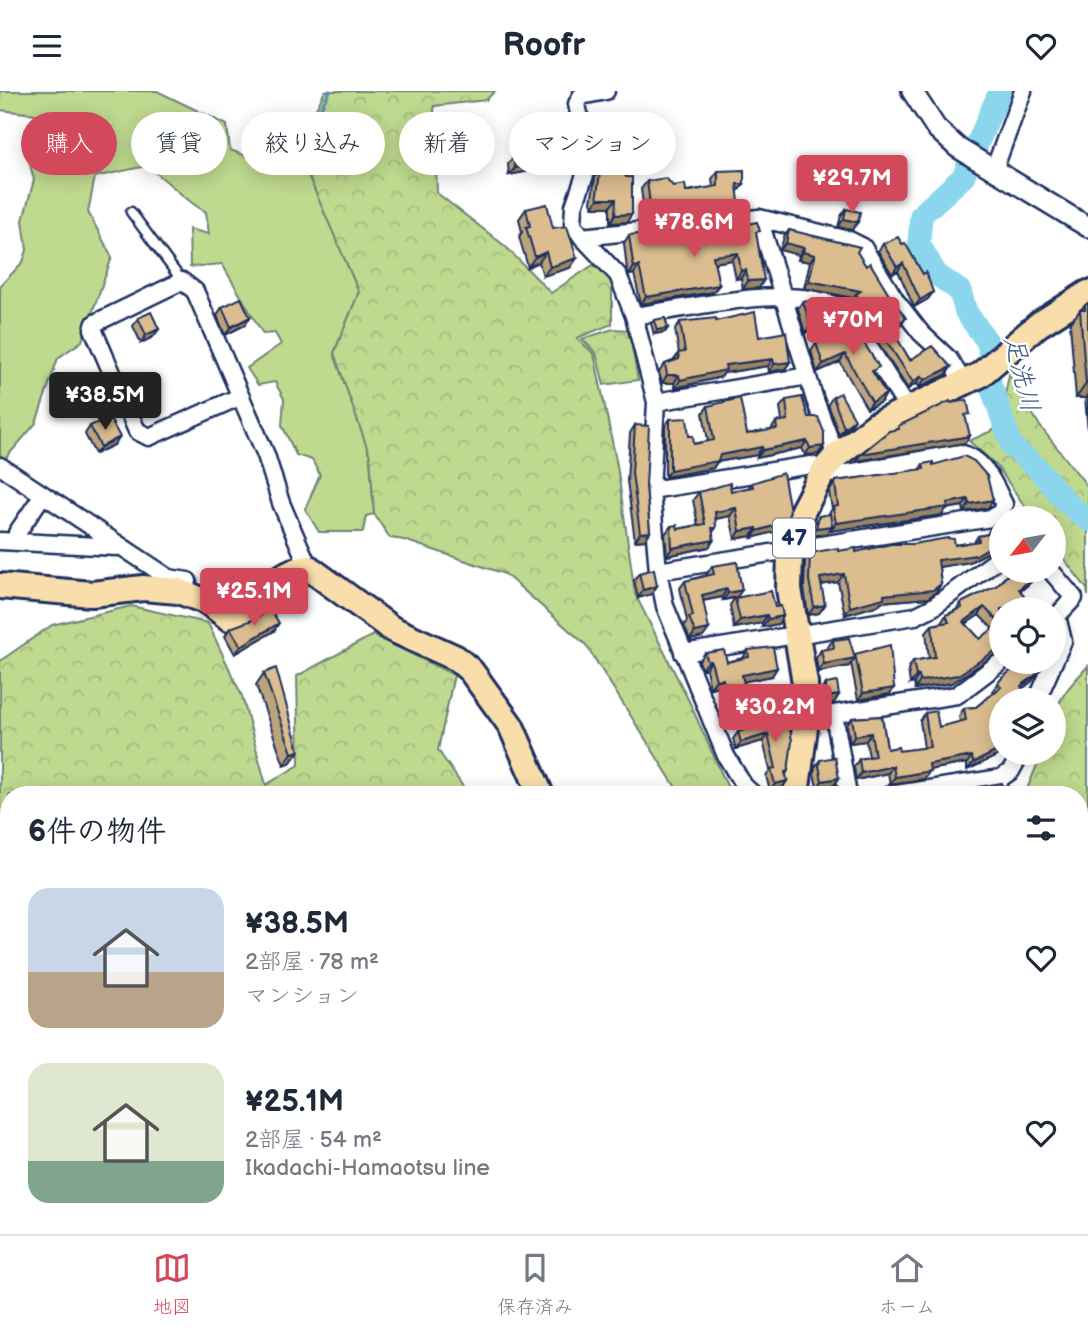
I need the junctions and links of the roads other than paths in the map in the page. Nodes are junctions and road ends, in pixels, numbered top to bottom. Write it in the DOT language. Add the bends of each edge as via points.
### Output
graph roads {
  1 [pos="606,91"];
  2 [pos="912,91"];
  3 [pos="1023,91"];
  4 [pos="986,166"];
  5 [pos="131,212"];
  6 [pos="759,218"];
  7 [pos="1088,227"];
  8 [pos="582,237"];
  9 [pos="183,281"];
  10 [pos="1088,293"];
  11 [pos="784,295"];
  12 [pos="634,316"];
  13 [pos="981,373"];
  14 [pos="808,376"];
  15 [pos="239,397"];
  16 [pos="656,402"];
  17 [pos="908,409"];
  18 [pos="830,463"];
  19 [pos="0,466"];
  20 [pos="651,490"];
  21 [pos="42,496"];
  22 [pos="8,541"];
  23 [pos="119,547"];
  24 [pos="791,549"];
  25 [pos="989,566"];
  26 [pos="309,568"];
  27 [pos="658,571"];
  28 [pos="1061,583"];
  29 [pos="0,586"];
  30 [pos="208,602"];
  31 [pos="1066,606"];
  32 [pos="796,633"];
  33 [pos="683,653"];
  34 [pos="989,671"];
  35 [pos="834,715"];
  36 [pos="806,720"];
  37 [pos="1014,765"];
  38 [pos="537,786"];
  39 [pos="744,786"];
  40 [pos="797,786"];
  41 [pos="846,786"];
  42 [pos="949,786"];
  1 -- 8 [label="street" via="581,96 577,104 587,156 573,224"];
  2 -- 4 [label="street" via="936,128"];
  3 -- 4 [label="street"];
  4 -- 7 [label="street"];
  5 -- 9 [label="lane"];
  6 -- 8 [label="street"];
  6 -- 11 [label="street"];
  6 -- 13 [label="street" via="863,247 903,311 949,359"];
  8 -- 12 [label="street" via="618,275"];
  9 -- 15 [label="street" via="195,291"];
  9 -- 15 [label="street" via="95,323 93,329 137,431 149,437"];
  10 -- 13 [label="main road, 47" via="1038,325"];
  11 -- 12 [label="street"];
  11 -- 14 [label="street"];
  11 -- 17 [label="street" via="845,309"];
  12 -- 16 [label="street"];
  13 -- 17 [label="main road, 47"];
  14 -- 16 [label="street"];
  14 -- 18 [label="street"];
  15 -- 26 [label="street"];
  16 -- 20 [label="street"];
  17 -- 18 [label="main road, 47" via="877,424"];
  18 -- 20 [label="street"];
  18 -- 24 [label="main road, 47" via="801,514"];
  18 -- 24 [label="street" via="837,475 960,453 982,465 1004,504 991,518"];
  19 -- 21 [label="street"];
  20 -- 27 [label="street"];
  21 -- 22 [label="street"];
  21 -- 23 [label="street"];
  22 -- 23 [label="street"];
  23 -- 30 [label="street" via="169,578 188,581"];
  24 -- 27 [label="street"];
  24 -- 32 [label="main road, 47" via="789,589"];
  25 -- 32 [label="street" via="921,614"];
  26 -- 30 [label="main road" via="293,569 278,577 258,605 240,616 229,618"];
  26 -- 38 [label="main road" via="392,629 456,658 471,671 511,726"];
  27 -- 33 [label="street" via="665,606"];
  28 -- 31 [label="street" via="1074,598"];
  29 -- 30 [label="main road" via="92,594 155,589 178,591"];
  32 -- 33 [label="street"];
  32 -- 36 [label="main road, 47"];
  33 -- 39 [label="street" via="726,756"];
  34 -- 35 [label="street" via="957,695"];
  35 -- 36 [label="street"];
  35 -- 41 [label="street"];
  36 -- 40 [label="main road, 47"];
  37 -- 42 [label="street" via="1001,778"];
}
